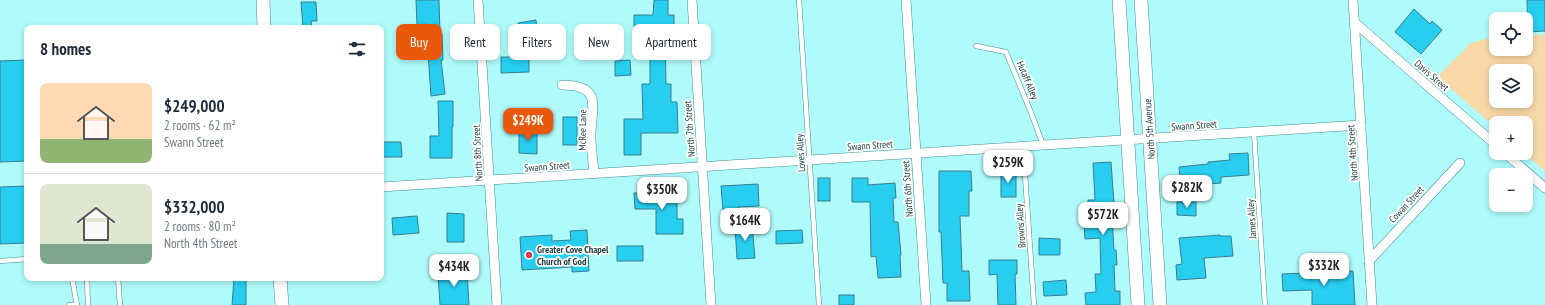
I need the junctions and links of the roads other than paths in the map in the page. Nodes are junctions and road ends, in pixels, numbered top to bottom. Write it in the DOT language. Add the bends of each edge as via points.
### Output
graph roads {
  1 [pos="262,0"];
  2 [pos="478,0"];
  3 [pos="692,0"];
  4 [pos="799,0"];
  5 [pos="906,0"];
  6 [pos="1119,0"];
  7 [pos="1141,0"];
  8 [pos="1353,0"];
  9 [pos="1354,22"];
  10 [pos="264,25"];
  11 [pos="976,46"];
  12 [pos="562,85"];
  13 [pos="1361,125"];
  14 [pos="1254,132"];
  15 [pos="1150,139"];
  16 [pos="1489,139"];
  17 [pos="1127,140"];
  18 [pos="1043,145"];
  19 [pos="1023,146"];
  20 [pos="916,153"];
  21 [pos="810,160"];
  22 [pos="1513,160"];
  23 [pos="1460,163"];
  24 [pos="703,167"];
  25 [pos="594,174"];
  26 [pos="490,180"];
  27 [pos="384,187"];
  28 [pos="1545,188"];
  29 [pos="24,259"];
  30 [pos="0,261"];
  31 [pos="1369,261"];
  32 [pos="73,281"];
  33 [pos="87,281"];
  34 [pos="118,281"];
  35 [pos="280,281"];
  36 [pos="69,305"];
  37 [pos="77,305"];
  38 [pos="88,305"];
  39 [pos="120,305"];
  40 [pos="282,305"];
  41 [pos="497,305"];
  42 [pos="712,305"];
  43 [pos="819,305"];
  44 [pos="926,305"];
  45 [pos="1034,305"];
  46 [pos="1138,305"];
  47 [pos="1160,305"];
  48 [pos="1265,305"];
  49 [pos="1372,305"];
  1 -- 10 [label="street"];
  2 -- 26 [label="street, North 8th Street"];
  3 -- 24 [label="street, North 7th Street"];
  4 -- 21 [label="lane, Loves Alley"];
  5 -- 20 [label="street, North 6th Street"];
  6 -- 17 [label="street"];
  7 -- 15 [label="street, North 5th Avenue"];
  8 -- 9 [label="street, North 4th Street"];
  9 -- 13 [label="street, North 4th Street"];
  9 -- 16 [label="street, Davis Street"];
  11 -- 18 [label="lane, Hutaff Alley" via="1006,52"];
  12 -- 25 [label="street, McRee Lane" via="583,89 591,95"];
  13 -- 14 [label="street, Swann Street"];
  13 -- 31 [label="street, North 4th Street"];
  14 -- 15 [label="street, Swann Street"];
  14 -- 48 [label="lane, James Alley"];
  15 -- 17 [label="street, Swann Street"];
  15 -- 47 [label="street, North 5th Avenue"];
  17 -- 18 [label="street, Swann Street"];
  17 -- 46 [label="street"];
  18 -- 19 [label="street, Swann Street"];
  19 -- 20 [label="street, Swann Street"];
  19 -- 45 [label="lane, Browns Alley"];
  20 -- 21 [label="street, Swann Street"];
  20 -- 44 [label="street, North 6th Street"];
  21 -- 24 [label="street, Swann Street"];
  21 -- 43 [label="lane, Loves Alley"];
  22 -- 28 [label="street"];
  23 -- 31 [label="street, Cowan Street"];
  24 -- 25 [label="street, Swann Street"];
  24 -- 42 [label="street, North 7th Street"];
  25 -- 26 [label="street, Swann Street"];
  26 -- 27 [label="street, Swann Street"];
  26 -- 41 [label="street, North 8th Street"];
  29 -- 30 [label="lane"];
  31 -- 49 [label="street, North 4th Street"];
  32 -- 37 [label="lane"];
  33 -- 38 [label="lane"];
  34 -- 39 [label="lane"];
  35 -- 40 [label="street"];
  36 -- 37 [label="lane"];
}
